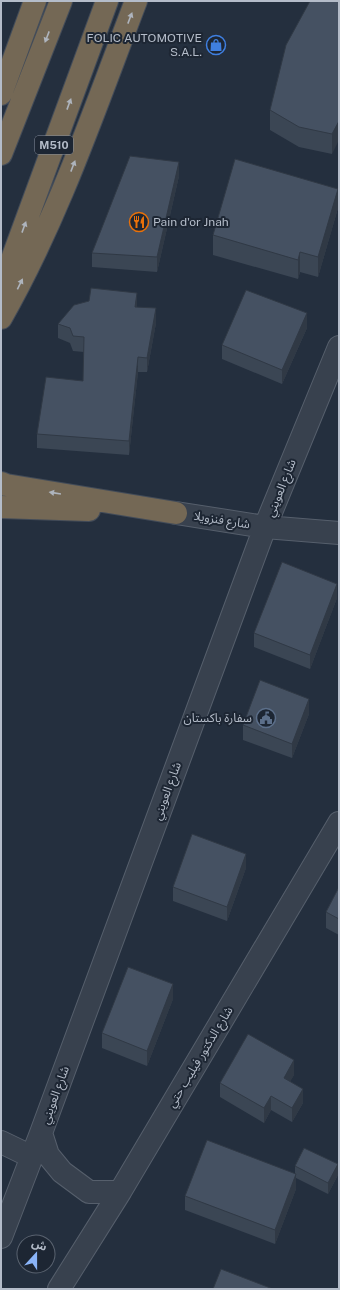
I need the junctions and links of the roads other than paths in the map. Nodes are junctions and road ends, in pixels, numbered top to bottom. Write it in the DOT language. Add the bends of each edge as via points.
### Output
graph roads {
  1 [pos="35,1"];
  2 [pos="61,1"];
  3 [pos="107,1"];
  4 [pos="136,1"];
  5 [pos="1,94"];
  6 [pos="1,154"];
  7 [pos="1,290"];
  8 [pos="1,318"];
  9 [pos="339,347"];
  10 [pos="1,483"];
  11 [pos="1,508"];
  12 [pos="176,514"];
  13 [pos="265,527"];
  14 [pos="339,533"];
  15 [pos="339,823"];
  16 [pos="41,1133"];
  17 [pos="1,1142"];
  18 [pos="32,1157"];
  19 [pos="120,1192"];
  20 [pos="1,1237"];
  21 [pos="59,1289"];
  1 -- 5 [label="highway"];
  2 -- 6 [label="highway, one-way"];
  7 -- 3 [label="highway, M510, one-way"];
  8 -- 4 [label="highway, one-way" via="42,240 69,178"];
  9 -- 13 [label="street, شارع العويني"];
  12 -- 10 [label="highway, one-way"];
  11 -- 12 [label="highway"];
  12 -- 13 [label="street, شارع فنزويلا"];
  13 -- 14 [label="street, شارع فنزويلا"];
  13 -- 16 [label="street, شارع العويني"];
  15 -- 19 [label="street, شارع الدكتور فيليب حتي"];
  16 -- 18 [label="street, شارع العويني"];
  16 -- 19 [label="street" via="48,1155 62,1172 89,1192"];
  17 -- 18 [label="street"];
  18 -- 20 [label="street, شارع العويني"];
  19 -- 21 [label="street, شارع الدكتور فيليب حتي"];
}
